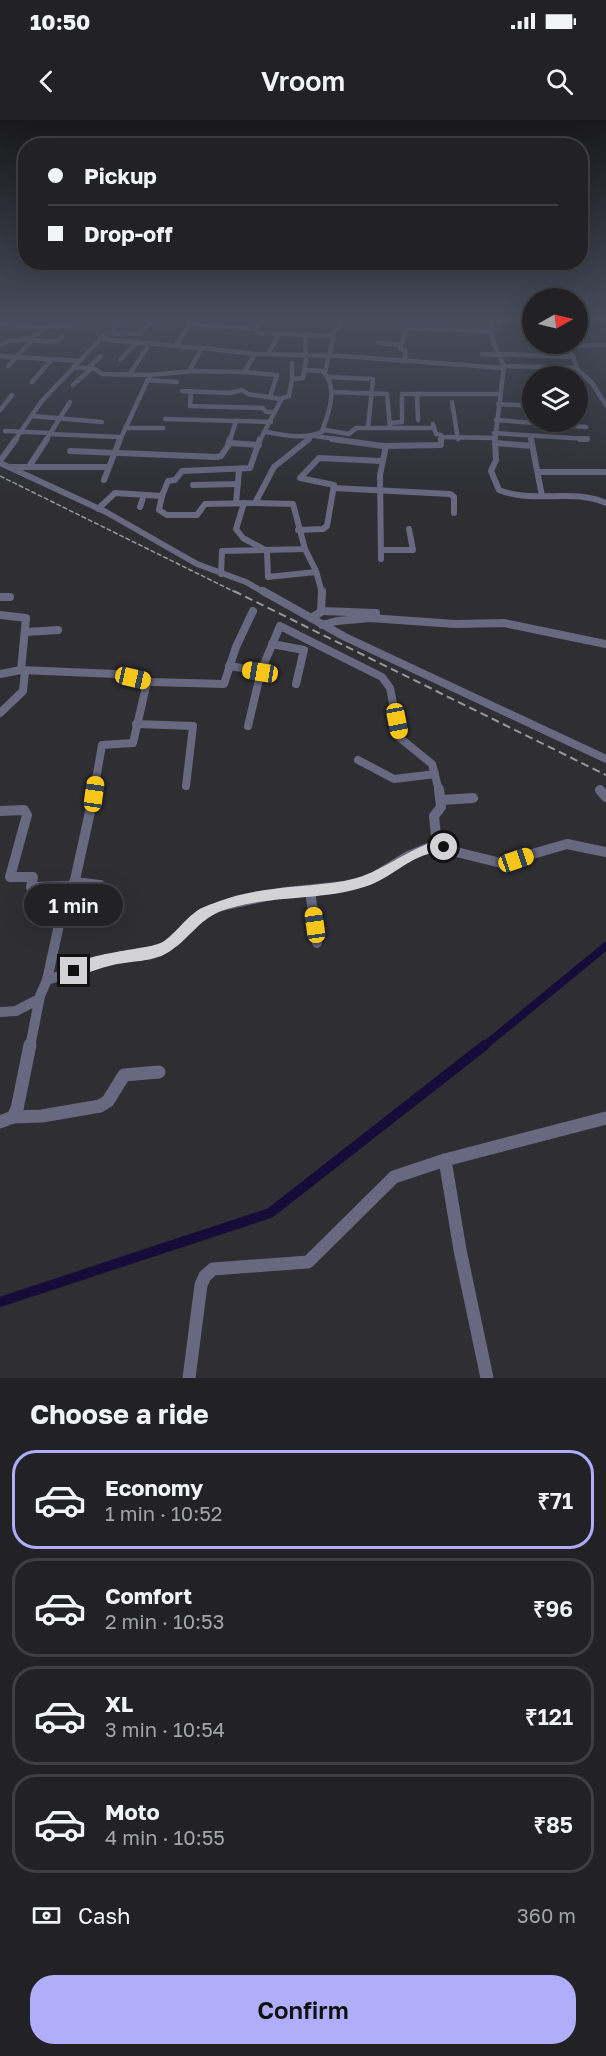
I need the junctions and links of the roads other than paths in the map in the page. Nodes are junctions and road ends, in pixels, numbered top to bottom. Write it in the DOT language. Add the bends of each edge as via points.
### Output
graph roads {
  1 [pos="34,380"];
  2 [pos="61,380"];
  3 [pos="79,380"];
  4 [pos="147,380"];
  5 [pos="164,380"];
  6 [pos="276,380"];
  7 [pos="292,380"];
  8 [pos="328,380"];
  9 [pos="373,380"];
  10 [pos="503,380"];
  11 [pos="177,381"];
  12 [pos="590,381"];
  13 [pos="32,382"];
  14 [pos="74,385"];
  15 [pos="182,391"];
  16 [pos="192,391"];
  17 [pos="331,392"];
  18 [pos="371,393"];
  19 [pos="417,394"];
  20 [pos="501,394"];
  21 [pos="12,395"];
  22 [pos="270,397"];
  23 [pos="280,399"];
  24 [pos="70,402"];
  25 [pos="452,402"];
  26 [pos="498,404"];
  27 [pos="522,405"];
  28 [pos="606,405"];
  29 [pos="0,410"];
  30 [pos="275,412"];
  31 [pos="32,416"];
  32 [pos="59,419"];
  33 [pos="165,419"];
  34 [pos="418,420"];
  35 [pos="496,420"];
  36 [pos="236,421"];
  37 [pos="102,422"];
  38 [pos="271,422"];
  39 [pos="522,422"];
  40 [pos="390,426"];
  41 [pos="125,428"];
  42 [pos="163,428"];
  43 [pos="368,428"];
  44 [pos="5,431"];
  45 [pos="322,431"];
  46 [pos="21,432"];
  47 [pos="266,432"];
  48 [pos="49,433"];
  49 [pos="531,436"];
  50 [pos="120,437"];
  51 [pos="313,437"];
  52 [pos="441,437"];
  53 [pos="495,438"];
  54 [pos="458,439"];
  55 [pos="587,440"];
  56 [pos="228,445"];
  57 [pos="259,445"];
  58 [pos="386,446"];
  59 [pos="532,446"];
  60 [pos="70,451"];
  61 [pos="113,454"];
  62 [pos="382,461"];
  63 [pos="0,462"];
  64 [pos="30,465"];
  65 [pos="107,467"];
  66 [pos="10,468"];
  67 [pos="239,470"];
  68 [pos="538,472"];
  69 [pos="606,472"];
  70 [pos="104,480"];
  71 [pos="238,484"];
  72 [pos="193,485"];
  73 [pos="334,489"];
  74 [pos="379,491"];
  75 [pos="144,495"];
  76 [pos="162,496"];
  77 [pos="542,496"];
  78 [pos="236,503"];
  79 [pos="244,503"];
  80 [pos="255,503"];
  81 [pos="606,503"];
  82 [pos="140,507"];
  83 [pos="98,509"];
  84 [pos="454,513"];
  85 [pos="409,529"];
  86 [pos="298,530"];
  87 [pos="305,549"];
  88 [pos="381,550"];
  89 [pos="267,551"];
  90 [pos="381,558"];
  91 [pos="316,573"];
  92 [pos="221,574"];
  93 [pos="0,597"];
  94 [pos="10,597"];
  95 [pos="253,611"];
  96 [pos="321,611"];
  97 [pos="375,613"];
  98 [pos="0,615"];
  99 [pos="310,618"];
  100 [pos="322,625"];
  101 [pos="58,630"];
  102 [pos="26,632"];
  103 [pos="272,644"];
  104 [pos="606,644"];
  105 [pos="229,666"];
  106 [pos="23,671"];
  107 [pos="261,671"];
  108 [pos="0,674"];
  109 [pos="147,682"];
  110 [pos="296,684"];
  111 [pos="0,713"];
  112 [pos="136,724"];
  113 [pos="248,726"];
  114 [pos="606,759"];
  115 [pos="358,760"];
  116 [pos="435,774"];
  117 [pos="186,786"];
  118 [pos="473,798"];
  119 [pos="442,800"];
  120 [pos="0,811"];
  121 [pos="437,847"];
  122 [pos="606,852"];
  123 [pos="74,884"];
  124 [pos="100,885"];
  125 [pos="310,890"];
  126 [pos="317,943"];
  127 [pos="47,980"];
  128 [pos="39,999"];
  129 [pos="0,1012"];
  130 [pos="159,1072"];
  131 [pos="13,1117"];
  132 [pos="606,1118"];
  133 [pos="0,1122"];
  134 [pos="446,1160"];
  135 [pos="189,1378"];
  136 [pos="487,1378"];
  1 -- 13 [label="street"];
  2 -- 31 [label="street"];
  3 -- 14 [label="street"];
  4 -- 41 [label="street"];
  5 -- 11 [label="street"];
  6 -- 22 [label="street"];
  7 -- 23 [label="street" via="289,396"];
  8 -- 17 [label="street"];
  9 -- 18 [label="street"];
  10 -- 20 [label="street"];
  12 -- 28 [label="street"];
  15 -- 16 [label="street"];
  16 -- 22 [label="street" via="242,390"];
  16 -- 30 [label="street" via="190,406 261,407 266,412"];
  17 -- 18 [label="street"];
  17 -- 45 [label="street"];
  18 -- 40 [label="street" via="387,394"];
  18 -- 43 [label="street"];
  19 -- 20 [label="street"];
  19 -- 34 [label="street"];
  19 -- 40 [label="street" via="402,394 402,422"];
  20 -- 26 [label="street"];
  21 -- 29 [label="street"];
  22 -- 23 [label="street"];
  23 -- 30 [label="street"];
  24 -- 32 [label="street"];
  25 -- 54 [label="street"];
  26 -- 27 [label="street"];
  26 -- 35 [label="street"];
  30 -- 38 [label="street"];
  31 -- 32 [label="street"];
  31 -- 46 [label="street"];
  32 -- 37 [label="street"];
  32 -- 48 [label="street"];
  33 -- 36 [label="street"];
  35 -- 39 [label="street"];
  35 -- 53 [label="street"];
  36 -- 38 [label="street"];
  36 -- 56 [label="street"];
  38 -- 47 [label="street"];
  40 -- 43 [label="street"];
  40 -- 52 [label="street" via="434,426"];
  41 -- 42 [label="street"];
  41 -- 50 [label="street"];
  43 -- 45 [label="street" via="356,428 349,434"];
  44 -- 46 [label="street"];
  45 -- 51 [label="street"];
  46 -- 48 [label="street"];
  46 -- 63 [label="street"];
  47 -- 51 [label="street"];
  47 -- 57 [label="street"];
  48 -- 50 [label="street"];
  48 -- 64 [label="street"];
  49 -- 53 [label="street"];
  49 -- 55 [label="street"];
  49 -- 59 [label="street"];
  50 -- 61 [label="street"];
  51 -- 58 [label="street"];
  51 -- 80 [label="street" via="274,468"];
  52 -- 54 [label="street"];
  52 -- 58 [label="street" via="439,446"];
  53 -- 54 [label="street"];
  53 -- 59 [label="street"];
  53 -- 77 [label="street" via="496,460 491,471 499,490 514,496"];
  56 -- 57 [label="street"];
  56 -- 61 [label="street" via="219,457"];
  57 -- 67 [label="street" via="250,468"];
  58 -- 62 [label="street"];
  59 -- 68 [label="street"];
  60 -- 61 [label="street"];
  61 -- 65 [label="street"];
  62 -- 73 [label="street" via="321,457 300,478 332,484"];
  62 -- 74 [label="street"];
  63 -- 66 [label="street"];
  64 -- 65 [label="street"];
  64 -- 66 [label="street"];
  65 -- 70 [label="street"];
  66 -- 83 [label="street"];
  67 -- 71 [label="street"];
  67 -- 76 [label="street" via="182,471 168,482"];
  68 -- 69 [label="street"];
  68 -- 77 [label="street"];
  71 -- 72 [label="street"];
  71 -- 78 [label="street"];
  73 -- 74 [label="street"];
  73 -- 86 [label="street" via="326,528"];
  74 -- 84 [label="street" via="450,494 454,497"];
  74 -- 88 [label="street"];
  75 -- 76 [label="street"];
  75 -- 82 [label="street"];
  75 -- 83 [label="street" via="113,493"];
  76 -- 78 [label="street" via="159,510 167,515 193,516 205,504"];
  77 -- 81 [label="street" via="592,497"];
  78 -- 79 [label="street"];
  79 -- 80 [label="street"];
  79 -- 89 [label="street" via="234,521 236,531"];
  80 -- 86 [label="street" via="292,504"];
  83 -- 92 [label="street"];
  85 -- 88 [label="street" via="413,550"];
  86 -- 87 [label="street"];
  87 -- 89 [label="street"];
  87 -- 91 [label="street"];
  88 -- 90 [label="street"];
  89 -- 91 [label="street" via="267,577"];
  89 -- 92 [label="street" via="222,551"];
  91 -- 96 [label="street" via="322,594"];
  92 -- 99 [label="street" via="246,582"];
  93 -- 94 [label="street"];
  95 -- 105 [label="street"];
  96 -- 97 [label="street"];
  96 -- 99 [label="street"];
  98 -- 102 [label="street" via="26,618"];
  99 -- 100 [label="street"];
  100 -- 104 [label="street" via="373,619 492,622"];
  100 -- 114 [label="street"];
  101 -- 102 [label="street"];
  102 -- 106 [label="street"];
  103 -- 107 [label="street"];
  103 -- 110 [label="street" via="304,650"];
  103 -- 116 [label="street" via="282,627 382,677 390,688 400,738 429,760"];
  105 -- 107 [label="street"];
  105 -- 109 [label="street" via="226,683 218,685"];
  106 -- 108 [label="street"];
  106 -- 109 [label="street" via="116,674"];
  106 -- 111 [label="street" via="23,691"];
  107 -- 113 [label="street"];
  109 -- 112 [label="street"];
  112 -- 117 [label="street" via="193,726"];
  112 -- 123 [label="street" via="133,743 102,745"];
  115 -- 116 [label="street" via="394,779"];
  116 -- 119 [label="street"];
  118 -- 119 [label="street"];
  119 -- 121 [label="street" via="434,816"];
  120 -- 123 [label="street" via="24,810 27,815 10,877 33,877 31,887"];
  121 -- 122 [label="street" via="501,863 567,844"];
  121 -- 125 [label="street" via="408,856 369,880"];
  123 -- 124 [label="street"];
  123 -- 127 [label="street" via="62,912"];
  125 -- 126 [label="street"];
  125 -- 127 [label="street" via="221,906 199,916 164,949 111,959"];
  127 -- 128 [label="street"];
  128 -- 129 [label="street" via="16,1011"];
  128 -- 131 [label="street" via="22,1093"];
  130 -- 131 [label="street" via="124,1075 108,1101 100,1106"];
  131 -- 133 [label="street"];
  132 -- 134 [label="street"];
  134 -- 135 [label="street" via="387,1182 308,1262 213,1269 201,1285"];
  134 -- 136 [label="street"];
}
